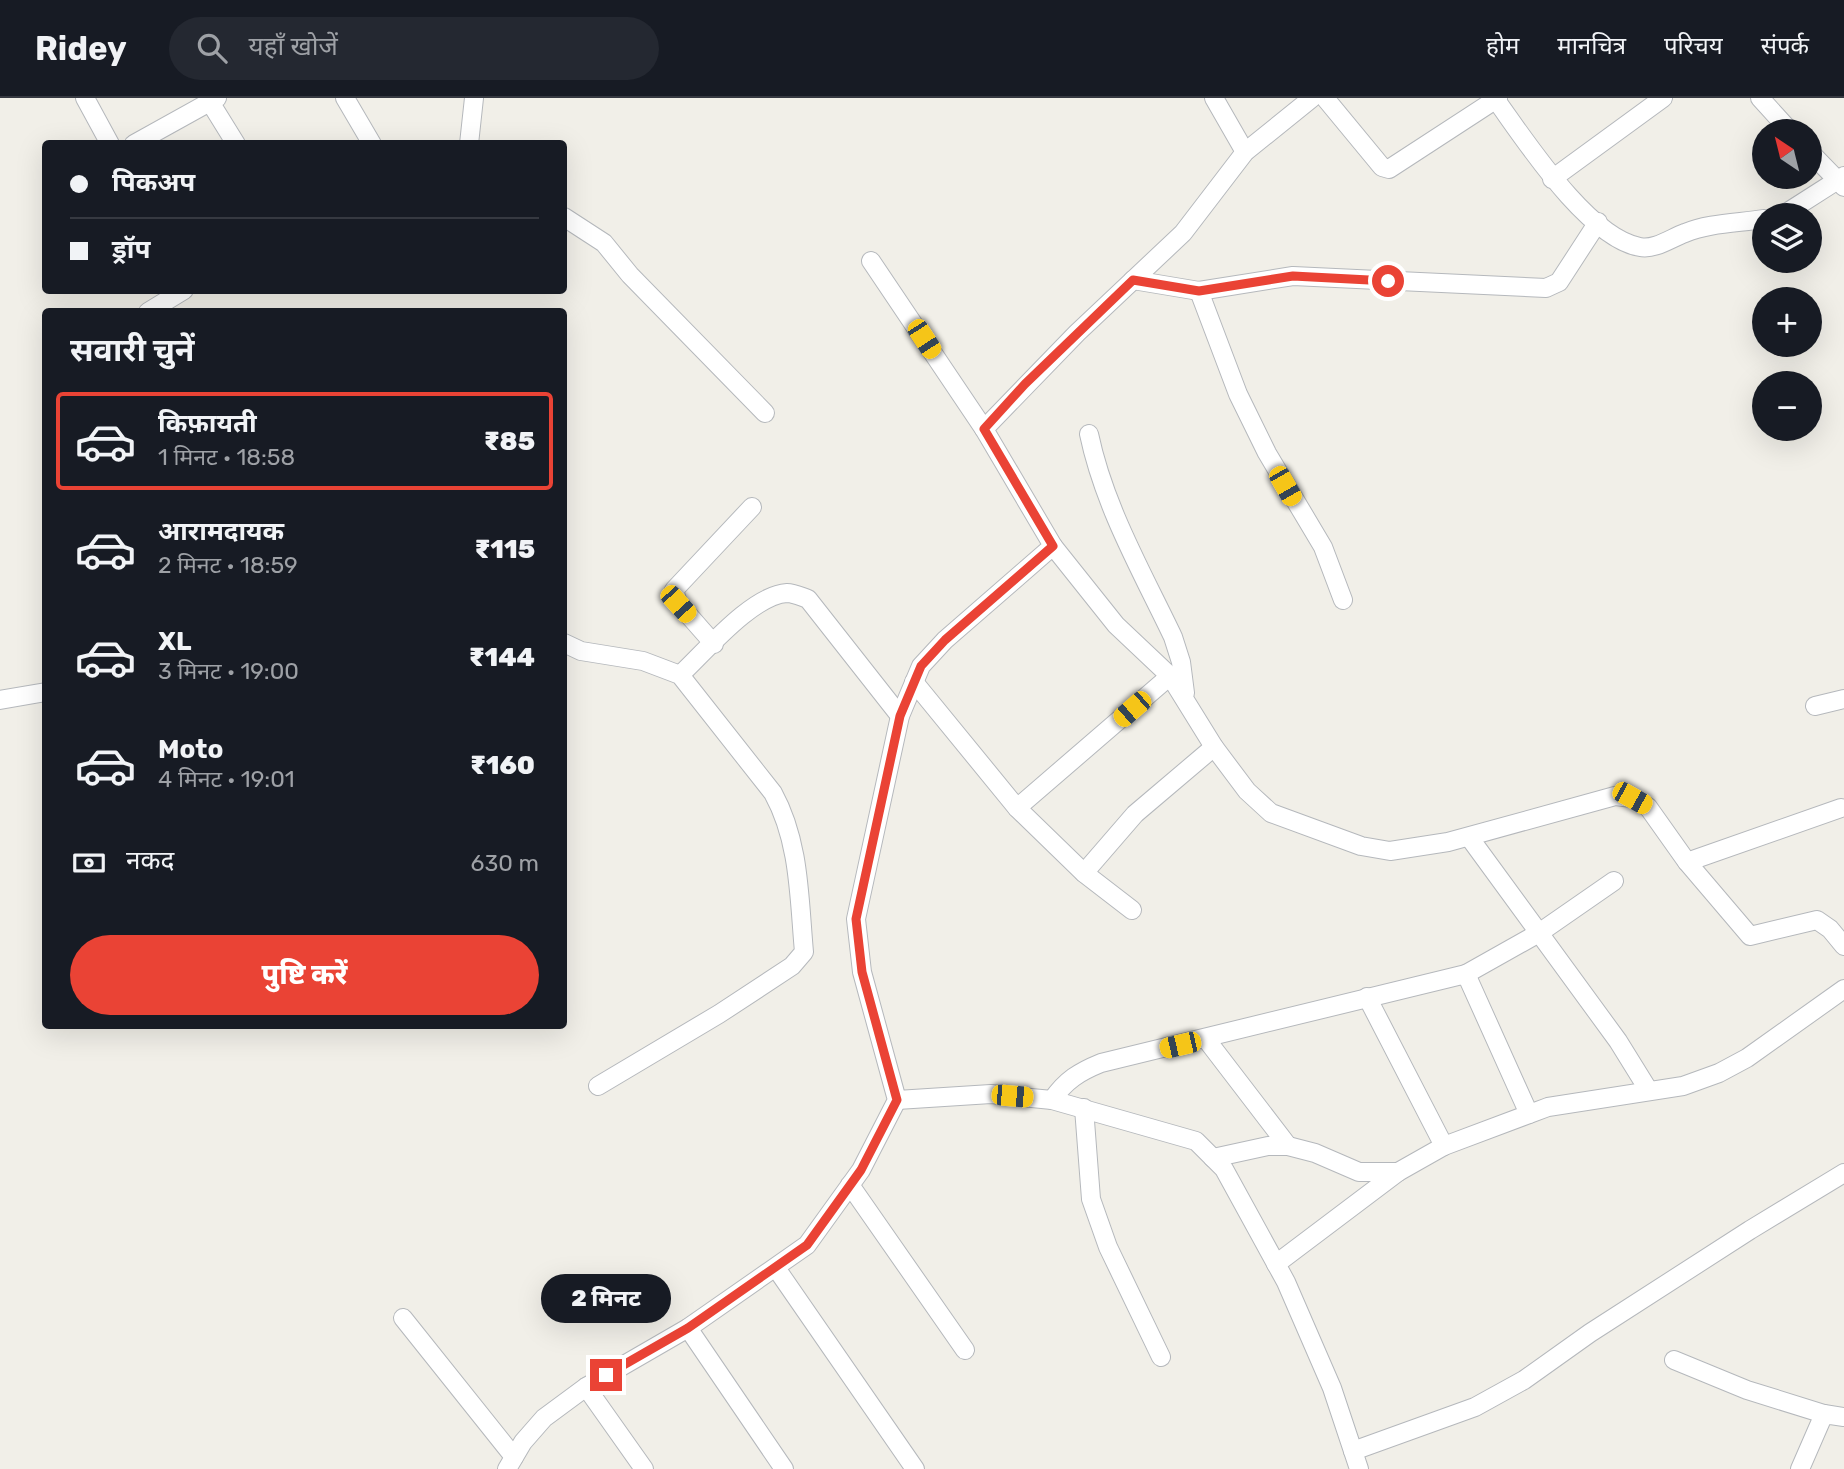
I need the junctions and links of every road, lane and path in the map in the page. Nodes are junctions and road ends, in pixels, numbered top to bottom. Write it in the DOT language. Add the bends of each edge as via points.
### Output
graph roads {
  1 [pos="85,98"];
  2 [pos="345,98"];
  3 [pos="474,98"];
  4 [pos="1213,98"];
  5 [pos="1312,98"];
  6 [pos="1325,98"];
  7 [pos="1663,98"];
  8 [pos="1760,98"];
  9 [pos="1497,99"];
  10 [pos="213,100"];
  11 [pos="1779,119"];
  12 [pos="108,140"];
  13 [pos="141,140"];
  14 [pos="234,140"];
  15 [pos="370,140"];
  16 [pos="469,140"];
  17 [pos="1245,152"];
  18 [pos="1822,163"];
  19 [pos="1552,179"];
  20 [pos="1841,181"];
  21 [pos="1803,203"];
  22 [pos="567,219"];
  23 [pos="1752,221"];
  24 [pos="1598,222"];
  25 [pos="871,261"];
  26 [pos="1133,280"];
  27 [pos="1199,291"];
  28 [pos="177,294"];
  29 [pos="155,308"];
  30 [pos="765,413"];
  31 [pos="984,429"];
  32 [pos="1089,434"];
  33 [pos="752,507"];
  34 [pos="1053,546"];
  35 [pos="1343,600"];
  36 [pos="567,644"];
  37 [pos="714,644"];
  38 [pos="680,675"];
  39 [pos="1170,676"];
  40 [pos="914,682"];
  41 [pos="42,693"];
  42 [pos="1844,699"];
  43 [pos="0,700"];
  44 [pos="1187,704"];
  45 [pos="1815,706"];
  46 [pos="900,716"];
  47 [pos="1214,747"];
  48 [pos="1017,808"];
  49 [pos="1841,808"];
  50 [pos="1469,837"];
  51 [pos="1687,862"];
  52 [pos="1084,873"];
  53 [pos="1614,881"];
  54 [pos="1132,910"];
  55 [pos="1539,933"];
  56 [pos="1844,946"];
  57 [pos="1466,974"];
  58 [pos="1844,989"];
  59 [pos="1367,997"];
  60 [pos="1206,1039"];
  61 [pos="598,1086"];
  62 [pos="1649,1091"];
  63 [pos="897,1100"];
  64 [pos="1052,1100"];
  65 [pos="1084,1108"];
  66 [pos="1529,1114"];
  67 [pos="1288,1146"];
  68 [pos="1444,1146"];
  69 [pos="1213,1158"];
  70 [pos="1398,1172"];
  71 [pos="1844,1173"];
  72 [pos="850,1185"];
  73 [pos="1276,1264"];
  74 [pos="776,1268"];
  75 [pos="403,1318"];
  76 [pos="688,1328"];
  77 [pos="965,1350"];
  78 [pos="1161,1357"];
  79 [pos="1674,1360"];
  80 [pos="586,1387"];
  81 [pos="1824,1414"];
  82 [pos="1844,1417"];
  83 [pos="1353,1451"];
  84 [pos="511,1463"];
  85 [pos="644,1469"];
  86 [pos="784,1469"];
  87 [pos="915,1469"];
  88 [pos="1359,1469"];
  89 [pos="1800,1469"];
  1 -- 12 [label="street"];
  2 -- 15 [label="street"];
  3 -- 16 [label="street"];
  4 -- 17 [label="street"];
  5 -- 17 [label="street"];
  6 -- 9 [label="street" via="1382,167 1389,169"];
  7 -- 19 [label="street"];
  8 -- 11 [label="street"];
  9 -- 19 [label="street"];
  10 -- 13 [label="street"];
  10 -- 14 [label="street"];
  17 -- 26 [label="street" via="1184,233"];
  18 -- 20 [label="street"];
  19 -- 24 [label="street"];
  20 -- 21 [label="street"];
  22 -- 30 [label="street" via="604,243"];
  23 -- 24 [label="street" via="1688,231 1658,245 1640,247"];
  24 -- 27 [label="street" via="1559,282 1546,288 1293,276"];
  25 -- 31 [label="street"];
  26 -- 27 [label="street"];
  26 -- 31 [label="street"];
  27 -- 35 [label="street" via="1238,394 1323,547"];
  28 -- 29 [label="street"];
  31 -- 34 [label="street"];
  32 -- 44 [label="street" via="1108,496 1174,638"];
  33 -- 37 [label="street" via="674,590 678,604"];
  34 -- 39 [label="street" via="1116,625"];
  34 -- 40 [label="street" via="945,640 921,666"];
  36 -- 38 [label="street" via="643,661"];
  37 -- 38 [label="street"];
  37 -- 46 [label="street" via="752,608 790,592 808,599"];
  38 -- 61 [label="street" via="773,793 785,816 794,844 804,952 792,966 719,1014"];
  39 -- 44 [label="street"];
  39 -- 48 [label="street"];
  40 -- 46 [label="street"];
  40 -- 48 [label="street"];
  41 -- 43 [label="street"];
  42 -- 45 [label="street"];
  44 -- 47 [label="street"];
  46 -- 63 [label="street" via="856,919 862,972"];
  47 -- 50 [label="street" via="1271,813 1306,828 1391,851"];
  47 -- 52 [label="street" via="1135,814"];
  48 -- 52 [label="street"];
  49 -- 51 [label="street"];
  50 -- 51 [label="street" via="1615,796 1648,807"];
  50 -- 55 [label="street"];
  51 -- 56 [label="street" via="1750,936 1817,920"];
  52 -- 54 [label="street"];
  53 -- 55 [label="street"];
  55 -- 57 [label="street"];
  55 -- 62 [label="street"];
  57 -- 59 [label="street"];
  57 -- 66 [label="street"];
  58 -- 62 [label="street" via="1719,1073"];
  59 -- 60 [label="street"];
  59 -- 68 [label="street"];
  60 -- 64 [label="street" via="1078,1072"];
  60 -- 67 [label="street"];
  62 -- 66 [label="street"];
  63 -- 64 [label="street" via="991,1094"];
  63 -- 72 [label="street"];
  64 -- 65 [label="street"];
  65 -- 69 [label="street" via="1196,1141"];
  65 -- 78 [label="street" via="1091,1199 1108,1247"];
  66 -- 68 [label="street"];
  67 -- 69 [label="street"];
  67 -- 70 [label="street" via="1359,1172"];
  68 -- 70 [label="street"];
  69 -- 73 [label="street" via="1224,1169"];
  70 -- 73 [label="street"];
  71 -- 83 [label="street" via="1643,1298 1524,1380 1475,1407"];
  72 -- 74 [label="street" via="807,1245"];
  72 -- 77 [label="street"];
  73 -- 83 [label="street" via="1332,1388"];
  74 -- 76 [label="street"];
  74 -- 87 [label="street"];
  75 -- 84 [label="street"];
  76 -- 80 [label="street"];
  76 -- 86 [label="street"];
  79 -- 81 [label="street" via="1747,1390"];
  80 -- 84 [label="street" via="544,1418"];
  80 -- 85 [label="street"];
  81 -- 82 [label="street"];
  81 -- 89 [label="street"];
  83 -- 88 [label="street"];
}
